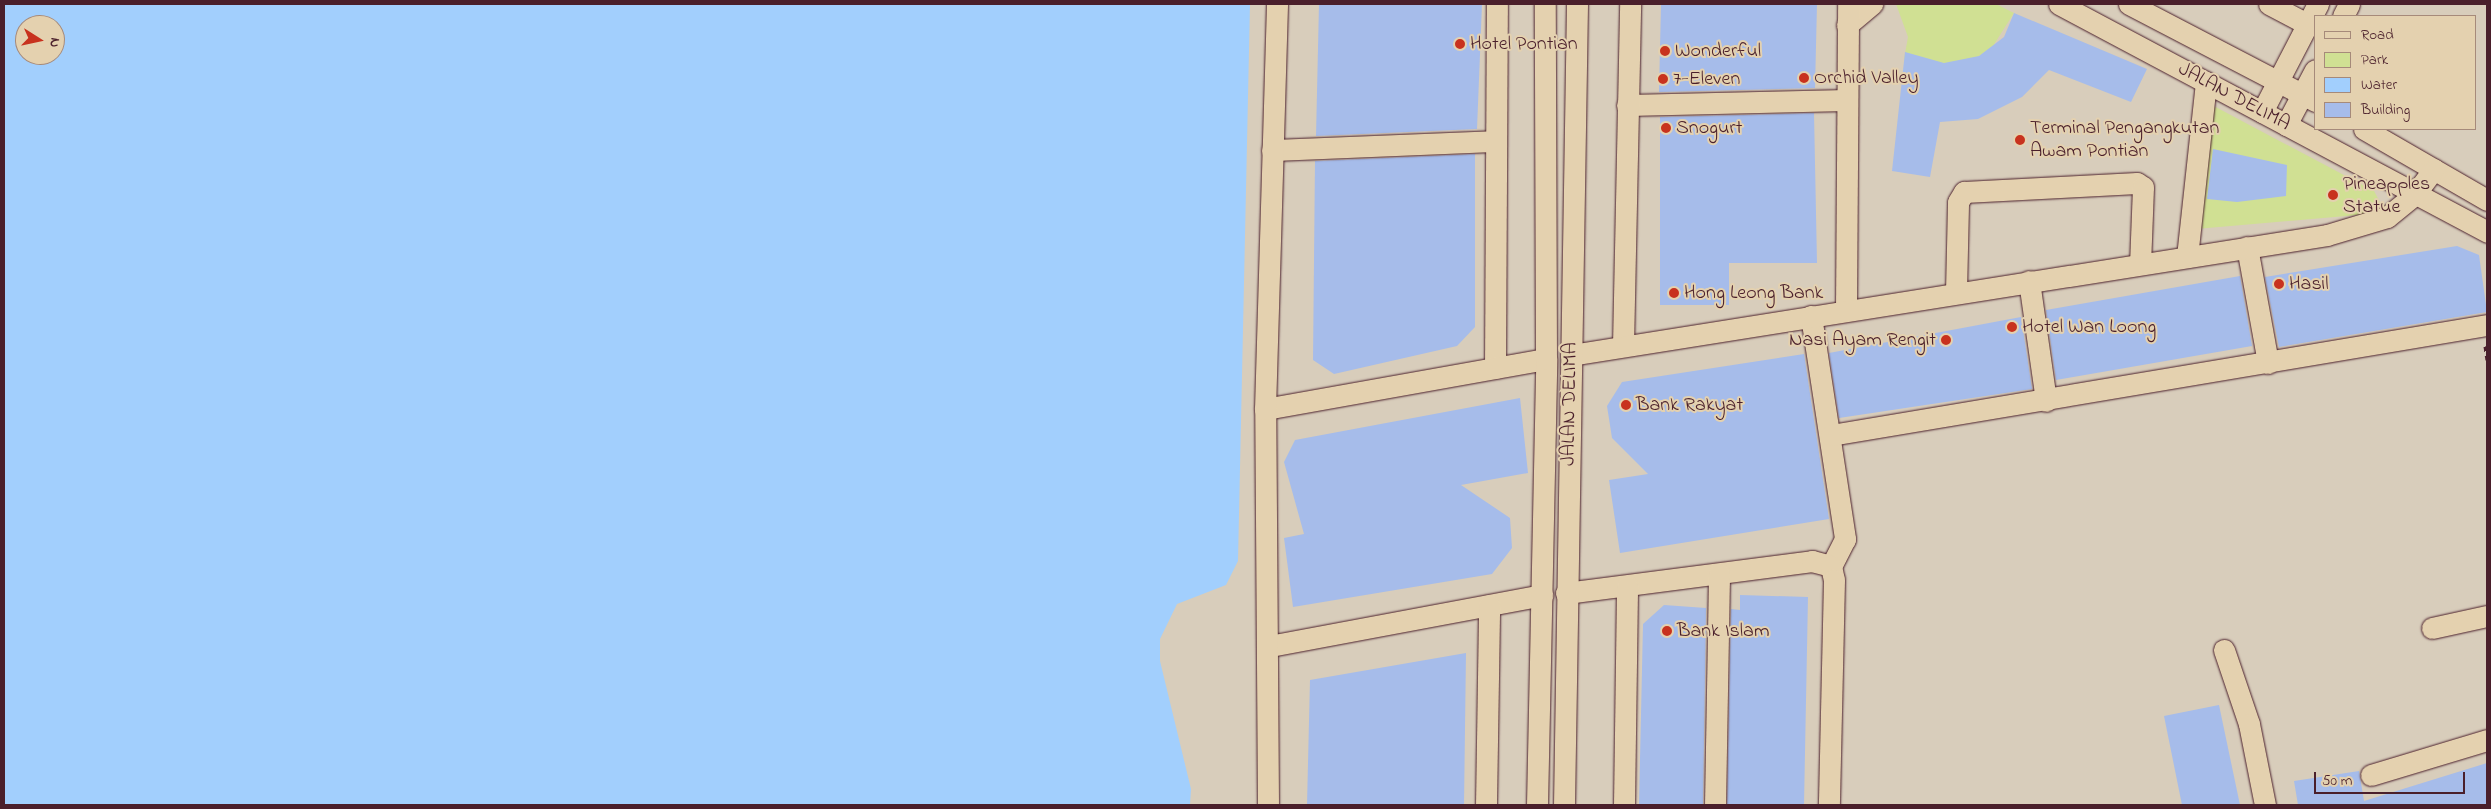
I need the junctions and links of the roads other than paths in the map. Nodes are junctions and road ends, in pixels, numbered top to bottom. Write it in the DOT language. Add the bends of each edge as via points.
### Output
graph roads {
  1 [pos="1277,4"];
  2 [pos="1498,4"];
  3 [pos="1545,4"];
  4 [pos="1577,4"];
  5 [pos="1630,4"];
  6 [pos="1848,4"];
  7 [pos="1872,4"];
  8 [pos="2059,4"];
  9 [pos="2129,4"];
  10 [pos="2268,4"];
  11 [pos="2318,4"];
  12 [pos="2349,4"];
  13 [pos="2343,15"];
  14 [pos="2307,24"];
  15 [pos="1847,25"];
  16 [pos="2314,75"];
  17 [pos="2278,80"];
  18 [pos="2206,82"];
  19 [pos="2309,98"];
  20 [pos="1847,100"];
  21 [pos="1627,105"];
  22 [pos="2262,112"];
  23 [pos="2286,126"];
  24 [pos="2366,130"];
  25 [pos="1495,141"];
  26 [pos="1272,150"];
  27 [pos="2434,169"];
  28 [pos="2415,194"];
  29 [pos="2487,200"];
  30 [pos="2487,232"];
  31 [pos="2248,247"];
  32 [pos="2187,257"];
  33 [pos="2140,264"];
  34 [pos="2029,281"];
  35 [pos="1956,292"];
  36 [pos="1846,309"];
  37 [pos="1811,316"];
  38 [pos="2487,325"];
  39 [pos="1623,346"];
  40 [pos="1571,355"];
  41 [pos="1546,359"];
  42 [pos="2268,363"];
  43 [pos="1495,368"];
  44 [pos="2046,401"];
  45 [pos="1266,409"];
  46 [pos="1831,435"];
  47 [pos="1831,566"];
  48 [pos="1719,574"];
  49 [pos="1628,586"];
  50 [pos="1566,592"];
  51 [pos="1542,595"];
  52 [pos="1489,605"];
  53 [pos="2487,616"];
  54 [pos="2432,628"];
  55 [pos="1270,646"];
  56 [pos="2224,650"];
  57 [pos="2487,740"];
  58 [pos="2370,775"];
  59 [pos="1268,805"];
  60 [pos="1486,805"];
  61 [pos="1537,805"];
  62 [pos="1564,805"];
  63 [pos="1624,805"];
  64 [pos="1715,805"];
  65 [pos="1829,805"];
  66 [pos="2265,805"];
  1 -- 26 [label="street"];
  2 -- 25 [label="street"];
  3 -- 41 [label="street, JALAN DELIMA"];
  4 -- 40 [label="street, JALAN DELIMA"];
  5 -- 21 [label="street"];
  6 -- 15 [label="street"];
  7 -- 15 [label="street"];
  8 -- 18 [label="street, JALAN DELIMA"];
  9 -- 17 [label="street, JALAN DELIMA"];
  10 -- 14 [label="street"];
  11 -- 14 [label="street"];
  12 -- 13 [label="street"];
  14 -- 17 [label="street"];
  15 -- 20 [label="street"];
  16 -- 19 [label="street"];
  17 -- 19 [label="street, JALAN DELIMA"];
  17 -- 22 [label="street"];
  18 -- 22 [label="street, JALAN DELIMA"];
  18 -- 32 [label="street"];
  19 -- 23 [label="street"];
  20 -- 21 [label="street"];
  20 -- 36 [label="street"];
  21 -- 39 [label="street"];
  22 -- 23 [label="street, JALAN DELIMA"];
  23 -- 28 [label="street, JALAN DELIMA"];
  24 -- 27 [label="street"];
  25 -- 26 [label="street"];
  25 -- 43 [label="street"];
  26 -- 45 [label="street"];
  27 -- 28 [label="street"];
  27 -- 29 [label="street"];
  28 -- 30 [label="street, JALAN DELIMA"];
  28 -- 31 [label="street" via="2387,217 2367,225"];
  31 -- 32 [label="street"];
  31 -- 42 [label="street"];
  32 -- 33 [label="street"];
  33 -- 34 [label="street"];
  33 -- 35 [label="street" via="2143,187 2136,183 1964,192 1958,211"];
  34 -- 35 [label="street"];
  34 -- 44 [label="street"];
  35 -- 36 [label="street"];
  36 -- 37 [label="street"];
  37 -- 39 [label="street"];
  37 -- 46 [label="street"];
  38 -- 42 [label="street"];
  39 -- 40 [label="street"];
  40 -- 50 [label="street, JALAN DELIMA"];
  41 -- 43 [label="street"];
  41 -- 51 [label="street, JALAN DELIMA"];
  42 -- 44 [label="street"];
  43 -- 45 [label="street"];
  44 -- 46 [label="street"];
  45 -- 55 [label="street"];
  46 -- 47 [label="street" via="1845,539"];
  47 -- 48 [label="street" via="1812,561"];
  47 -- 65 [label="street" via="1834,580"];
  48 -- 49 [label="street"];
  48 -- 64 [label="street"];
  49 -- 50 [label="street"];
  49 -- 63 [label="street"];
  50 -- 62 [label="street, JALAN DELIMA"];
  51 -- 52 [label="street"];
  51 -- 61 [label="street, JALAN DELIMA"];
  52 -- 55 [label="street"];
  52 -- 60 [label="street"];
  53 -- 54 [label="street"];
  55 -- 59 [label="street"];
  56 -- 66 [label="street" via="2249,724"];
  57 -- 58 [label="street"];
}
